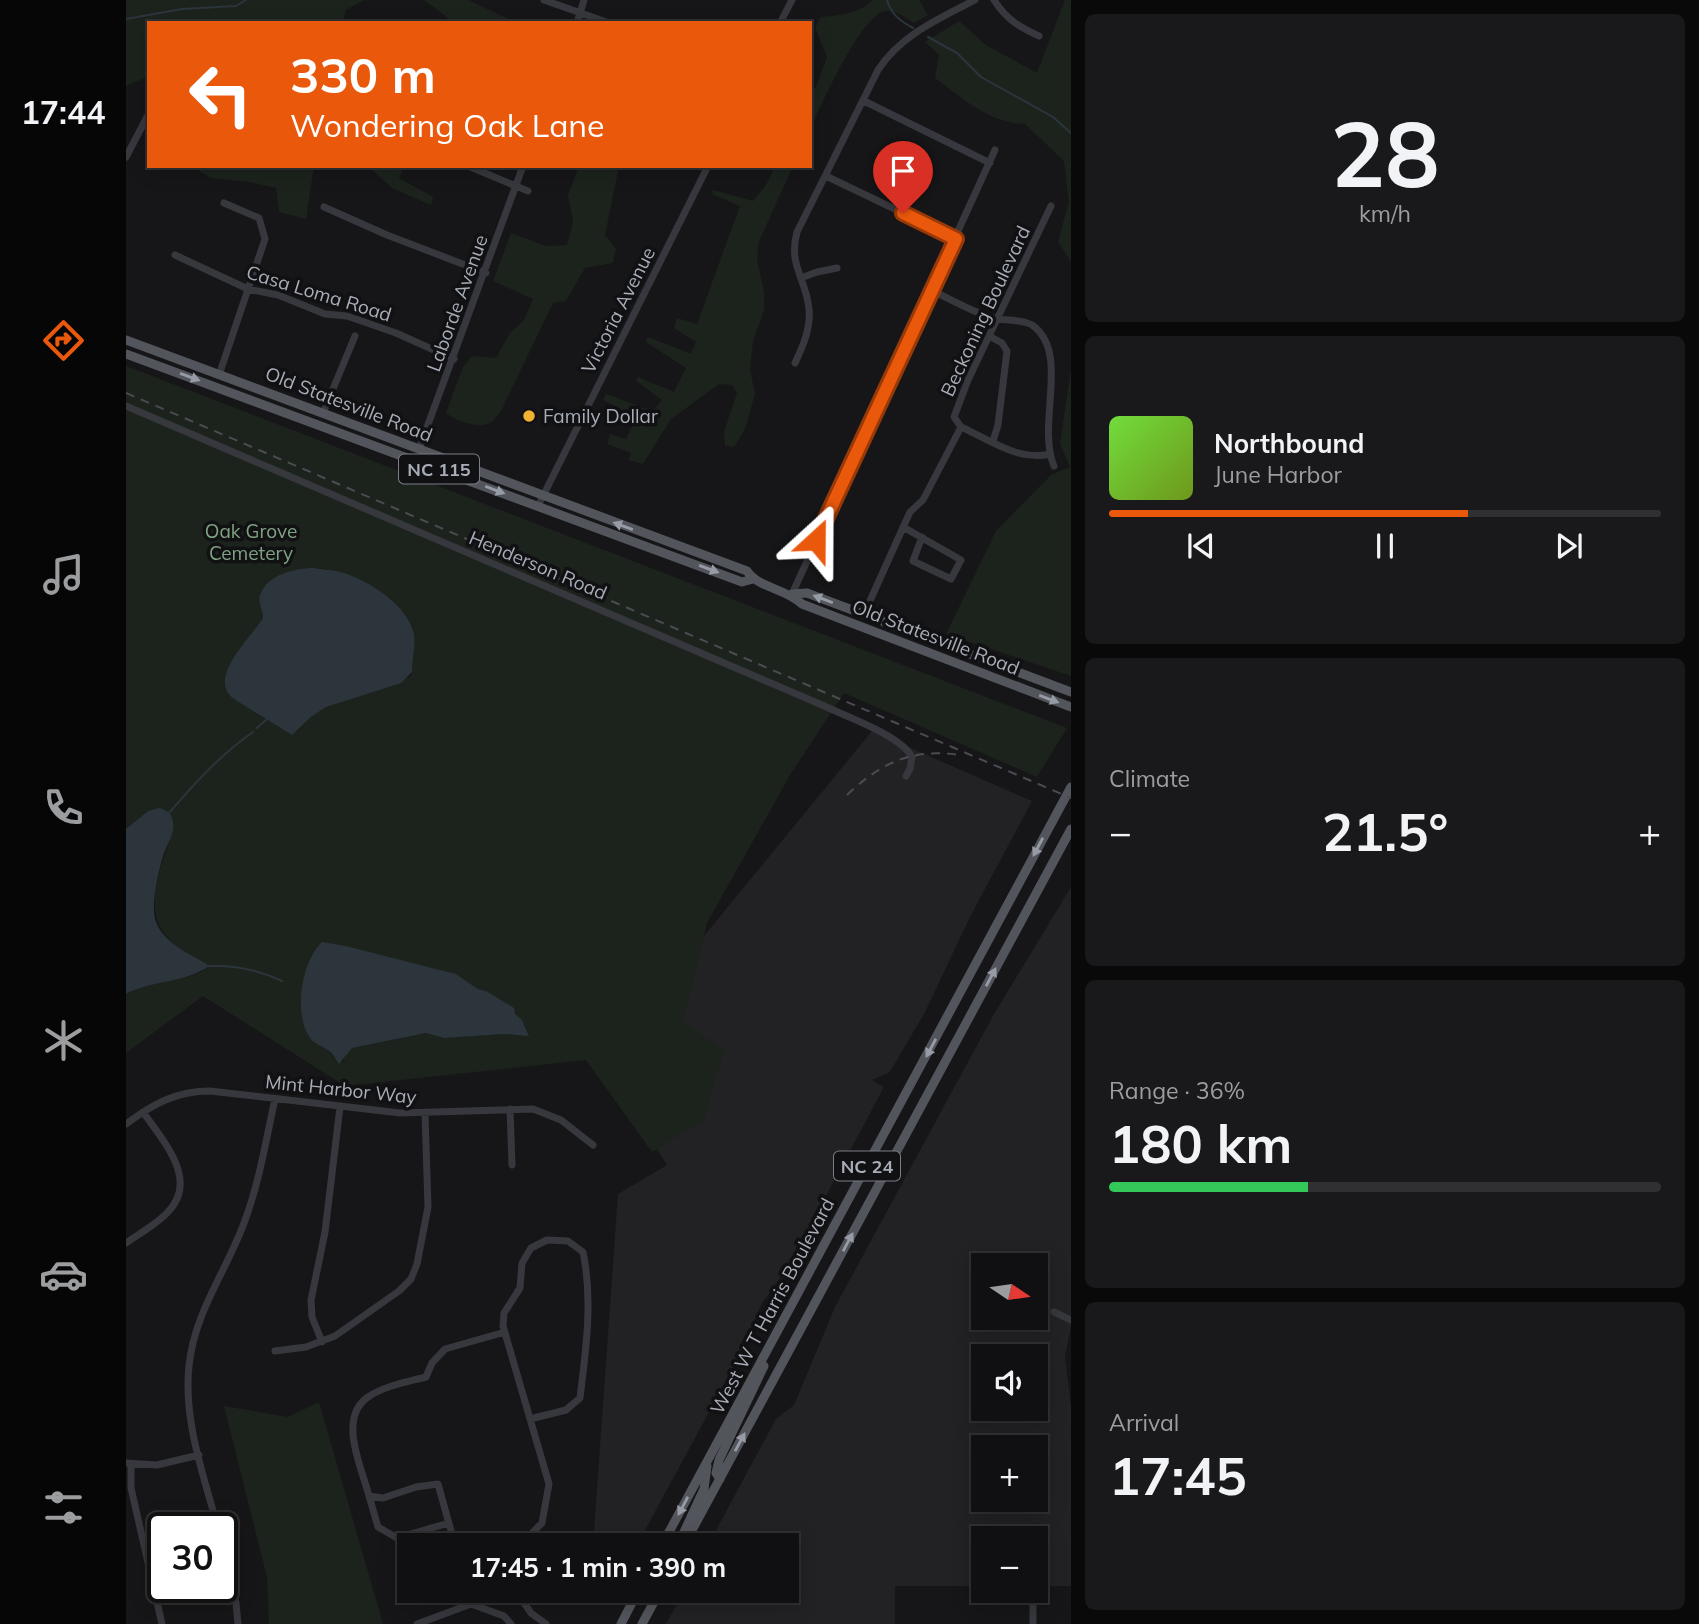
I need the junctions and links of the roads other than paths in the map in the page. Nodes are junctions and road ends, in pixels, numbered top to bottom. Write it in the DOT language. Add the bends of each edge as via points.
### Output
graph roads {
  1 [pos="544,0"];
  2 [pos="584,0"];
  3 [pos="792,0"];
  4 [pos="975,0"];
  5 [pos="994,0"];
  6 [pos="580,14"];
  7 [pos="578,21"];
  8 [pos="603,21"];
  9 [pos="781,21"];
  10 [pos="1039,36"];
  11 [pos="864,101"];
  12 [pos="147,117"];
  13 [pos="995,150"];
  14 [pos="126,157"];
  15 [pos="990,163"];
  16 [pos="473,168"];
  17 [pos="522,168"];
  18 [pos="707,168"];
  19 [pos="826,176"];
  20 [pos="516,187"];
  21 [pos="528,191"];
  22 [pos="224,203"];
  23 [pos="1051,206"];
  24 [pos="324,207"];
  25 [pos="956,239"];
  26 [pos="175,255"];
  27 [pos="837,268"];
  28 [pos="486,273"];
  29 [pos="801,278"];
  30 [pos="248,289"];
  31 [pos="931,290"];
  32 [pos="999,319"];
  33 [pos="355,336"];
  34 [pos="991,337"];
  35 [pos="126,340"];
  36 [pos="126,354"];
  37 [pos="454,359"];
  38 [pos="795,363"];
  39 [pos="219,375"];
  40 [pos="126,406"];
  41 [pos="323,413"];
  42 [pos="961,427"];
  43 [pos="993,441"];
  44 [pos="419,449"];
  45 [pos="1050,454"];
  46 [pos="1054,466"];
  47 [pos="543,496"];
  48 [pos="538,506"];
  49 [pos="903,527"];
  50 [pos="922,537"];
  51 [pos="753,579"];
  52 [pos="792,594"];
  53 [pos="864,614"];
  54 [pos="1071,692"];
  55 [pos="1071,708"];
  56 [pos="906,776"];
  57 [pos="1071,787"];
  58 [pos="1071,829"];
  59 [pos="275,1099"];
  60 [pos="340,1107"];
  61 [pos="510,1109"];
  62 [pos="143,1112"];
  63 [pos="425,1113"];
  64 [pos="126,1124"];
  65 [pos="593,1145"];
  66 [pos="512,1165"];
  67 [pos="126,1243"];
  68 [pos="1054,1312"];
  69 [pos="1071,1320"];
  70 [pos="505,1332"];
  71 [pos="772,1341"];
  72 [pos="322,1342"];
  73 [pos="275,1351"];
  74 [pos="530,1419"];
  75 [pos="199,1455"];
  76 [pos="129,1463"];
  77 [pos="706,1463"];
  78 [pos="720,1479"];
  79 [pos="369,1496"];
  80 [pos="214,1512"];
  81 [pos="449,1523"];
  82 [pos="452,1533"];
  83 [pos="532,1533"];
  84 [pos="668,1533"];
  85 [pos="684,1533"];
  86 [pos="691,1533"];
  87 [pos="236,1603"];
  88 [pos="524,1603"];
  89 [pos="632,1603"];
  90 [pos="653,1603"];
  91 [pos="1033,1603"];
  92 [pos="471,1604"];
  93 [pos="162,1624"];
  94 [pos="238,1624"];
  95 [pos="417,1624"];
  96 [pos="511,1624"];
  97 [pos="546,1624"];
  98 [pos="621,1624"];
  99 [pos="642,1624"];
  100 [pos="1033,1624"];
  1 -- 6 [label="street"];
  2 -- 6 [label="street"];
  3 -- 9 [label="street"];
  4 -- 11 [label="street" via="898,44 878,70"];
  5 -- 10 [label="street" via="1006,18"];
  6 -- 7 [label="street"];
  6 -- 8 [label="street"];
  11 -- 15 [label="street"];
  11 -- 19 [label="street"];
  12 -- 14 [label="street"];
  13 -- 15 [label="street"];
  15 -- 25 [label="street"];
  16 -- 20 [label="street"];
  17 -- 20 [label="street, Laborde Avenue"];
  18 -- 47 [label="street, Victoria Avenue"];
  19 -- 25 [label="street"];
  19 -- 29 [label="street" via="793,246"];
  20 -- 21 [label="street"];
  20 -- 28 [label="street, Laborde Avenue"];
  22 -- 30 [label="street" via="259,218 264,228 265,239"];
  23 -- 32 [label="street, Beckoning Boulevard"];
  24 -- 28 [label="street"];
  25 -- 31 [label="street"];
  26 -- 30 [label="street, Casa Loma Road"];
  27 -- 29 [label="street"];
  28 -- 37 [label="street, Laborde Avenue"];
  29 -- 38 [label="street" via="809,321"];
  30 -- 37 [label="street, Casa Loma Road" via="278,295 325,314 347,316"];
  30 -- 39 [label="street"];
  31 -- 32 [label="street"];
  31 -- 52 [label="street"];
  32 -- 34 [label="street, Beckoning Boulevard"];
  32 -- 45 [label="street" via="1031,325 1053,348"];
  33 -- 41 [label="street"];
  34 -- 42 [label="street, Beckoning Boulevard" via="955,413"];
  34 -- 43 [label="street" via="1007,351"];
  35 -- 39 [label="main road, Old Statesville Road / NC 115"];
  36 -- 48 [label="main road, Old Statesville Road / NC 115, one-way"];
  37 -- 44 [label="street, Laborde Avenue"];
  39 -- 41 [label="main road, Old Statesville Road / NC 115"];
  40 -- 56 [label="street, Henderson Road" via="815,702 905,748 912,757"];
  41 -- 44 [label="main road, Old Statesville Road / NC 115"];
  42 -- 43 [label="street"];
  42 -- 49 [label="street, Beckoning Boulevard" via="923,500"];
  43 -- 45 [label="street" via="1023,455"];
  44 -- 47 [label="main road, Old Statesville Road / NC 115"];
  45 -- 46 [label="street"];
  47 -- 48 [label="street, Victoria Avenue"];
  51 -- 47 [label="main road, Old Statesville Road / NC 115, one-way" via="747,571"];
  48 -- 51 [label="main road, Old Statesville Road / NC 115, one-way" via="742,582"];
  49 -- 50 [label="street"];
  49 -- 53 [label="street, Beckoning Boulevard"];
  50 -- 50 [label="street" via="961,560 951,579 912,561"];
  51 -- 52 [label="main road, Old Statesville Road / NC 115"];
  53 -- 52 [label="main road, Old Statesville Road / NC 115, one-way" via="807,593"];
  52 -- 55 [label="main road, Old Statesville Road / NC 115, one-way" via="802,604"];
  53 -- 54 [label="main road, Old Statesville Road / NC 115"];
  57 -- 71 [label="main road, West W T Harris Boulevard / NC 24, one-way"];
  78 -- 58 [label="main road, West W T Harris Boulevard / NC 24, one-way"];
  59 -- 60 [label="street, Mint Harbor Way"];
  59 -- 62 [label="street, Mint Harbor Way" via="192,1092 168,1097"];
  59 -- 75 [label="street" via="244,1223 209,1295 188,1367"];
  60 -- 63 [label="street, Mint Harbor Way"];
  60 -- 72 [label="street" via="325,1232 311,1300"];
  61 -- 63 [label="street, Mint Harbor Way"];
  61 -- 65 [label="street, Mint Harbor Way" via="548,1113"];
  61 -- 66 [label="street"];
  62 -- 64 [label="street, Mint Harbor Way"];
  62 -- 67 [label="street" via="176,1159 180,1188 166,1214"];
  63 -- 72 [label="street" via="428,1208 414,1274 399,1291"];
  68 -- 69 [label="street"];
  70 -- 74 [label="street"];
  70 -- 74 [label="street" via="504,1313 520,1288 522,1263 531,1248 547,1240 568,1241 583,1252 588,1276 580,1398 566,1410"];
  70 -- 79 [label="street" via="445,1349 426,1377 367,1397 356,1410 352,1424 355,1444"];
  71 -- 77 [label="main road, West W T Harris Boulevard / NC 24"];
  71 -- 78 [label="main road" via="760,1378 719,1460 716,1473"];
  72 -- 73 [label="street"];
  74 -- 83 [label="street" via="549,1484 542,1523"];
  75 -- 76 [label="street" via="157,1465"];
  75 -- 80 [label="street"];
  76 -- 93 [label="street"];
  77 -- 84 [label="main road, West W T Harris Boulevard / NC 24, one-way"];
  77 -- 85 [label="main road" via="704,1489"];
  78 -- 86 [label="main road, West W T Harris Boulevard / NC 24"];
  79 -- 81 [label="street" via="378,1527 397,1538"];
  79 -- 81 [label="street" via="383,1498 438,1485"];
  81 -- 82 [label="street"];
  87 -- 94 [label="street"];
  88 -- 97 [label="street"];
  89 -- 98 [label="main road"];
  90 -- 99 [label="main road"];
  91 -- 100 [label="street"];
  92 -- 95 [label="street"];
  92 -- 96 [label="street" via="505,1616"];
}
